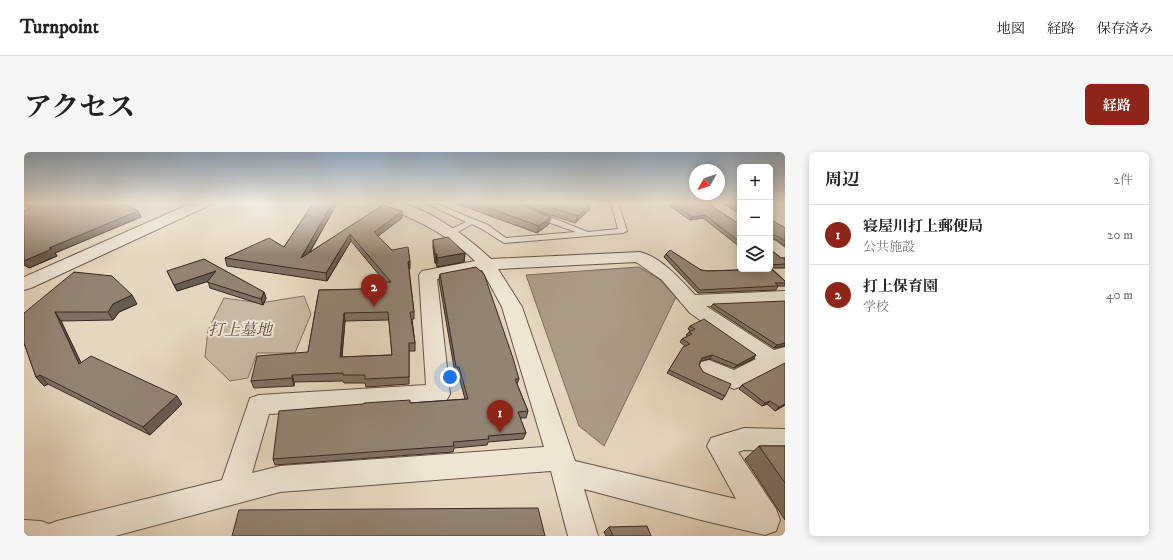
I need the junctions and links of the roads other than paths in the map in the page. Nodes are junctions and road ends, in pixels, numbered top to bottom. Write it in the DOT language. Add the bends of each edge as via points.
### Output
graph roads {
  1 [pos="165,220"];
  2 [pos="427,220"];
  3 [pos="466,220"];
  4 [pos="550,220"];
  5 [pos="620,220"];
  6 [pos="471,222"];
  7 [pos="450,233"];
  8 [pos="589,234"];
  9 [pos="773,246"];
  10 [pos="785,256"];
  11 [pos="487,264"];
  12 [pos="24,284"];
  13 [pos="785,297"];
  14 [pos="689,300"];
  15 [pos="779,357"];
  16 [pos="710,368"];
  17 [pos="785,440"];
  18 [pos="563,464"];
  19 [pos="233,491"];
  20 [pos="24,535"];
  21 [pos="41,536"];
  22 [pos="57,536"];
  23 [pos="583,536"];
  1 -- 12 [label="street"];
  2 -- 7 [label="street"];
  3 -- 6 [label="lane"];
  4 -- 8 [label="lane"];
  5 -- 8 [label="lane" via="623,231"];
  6 -- 7 [label="lane"];
  6 -- 8 [label="lane" via="486,227 504,241"];
  7 -- 11 [label="street" via="469,246"];
  9 -- 10 [label="street"];
  11 -- 14 [label="street" via="640,257 668,276"];
  11 -- 18 [label="street" via="512,307"];
  11 -- 19 [label="street" via="428,275 438,394 259,405"];
  13 -- 14 [label="street"];
  14 -- 15 [label="street" via="697,310"];
  15 -- 16 [label="street" via="734,380"];
  17 -- 18 [label="street" via="744,439 720,446 765,520 706,507"];
  18 -- 19 [label="street" via="280,479"];
  18 -- 23 [label="street"];
  19 -- 22 [label="street"];
  20 -- 21 [label="street"];
}
